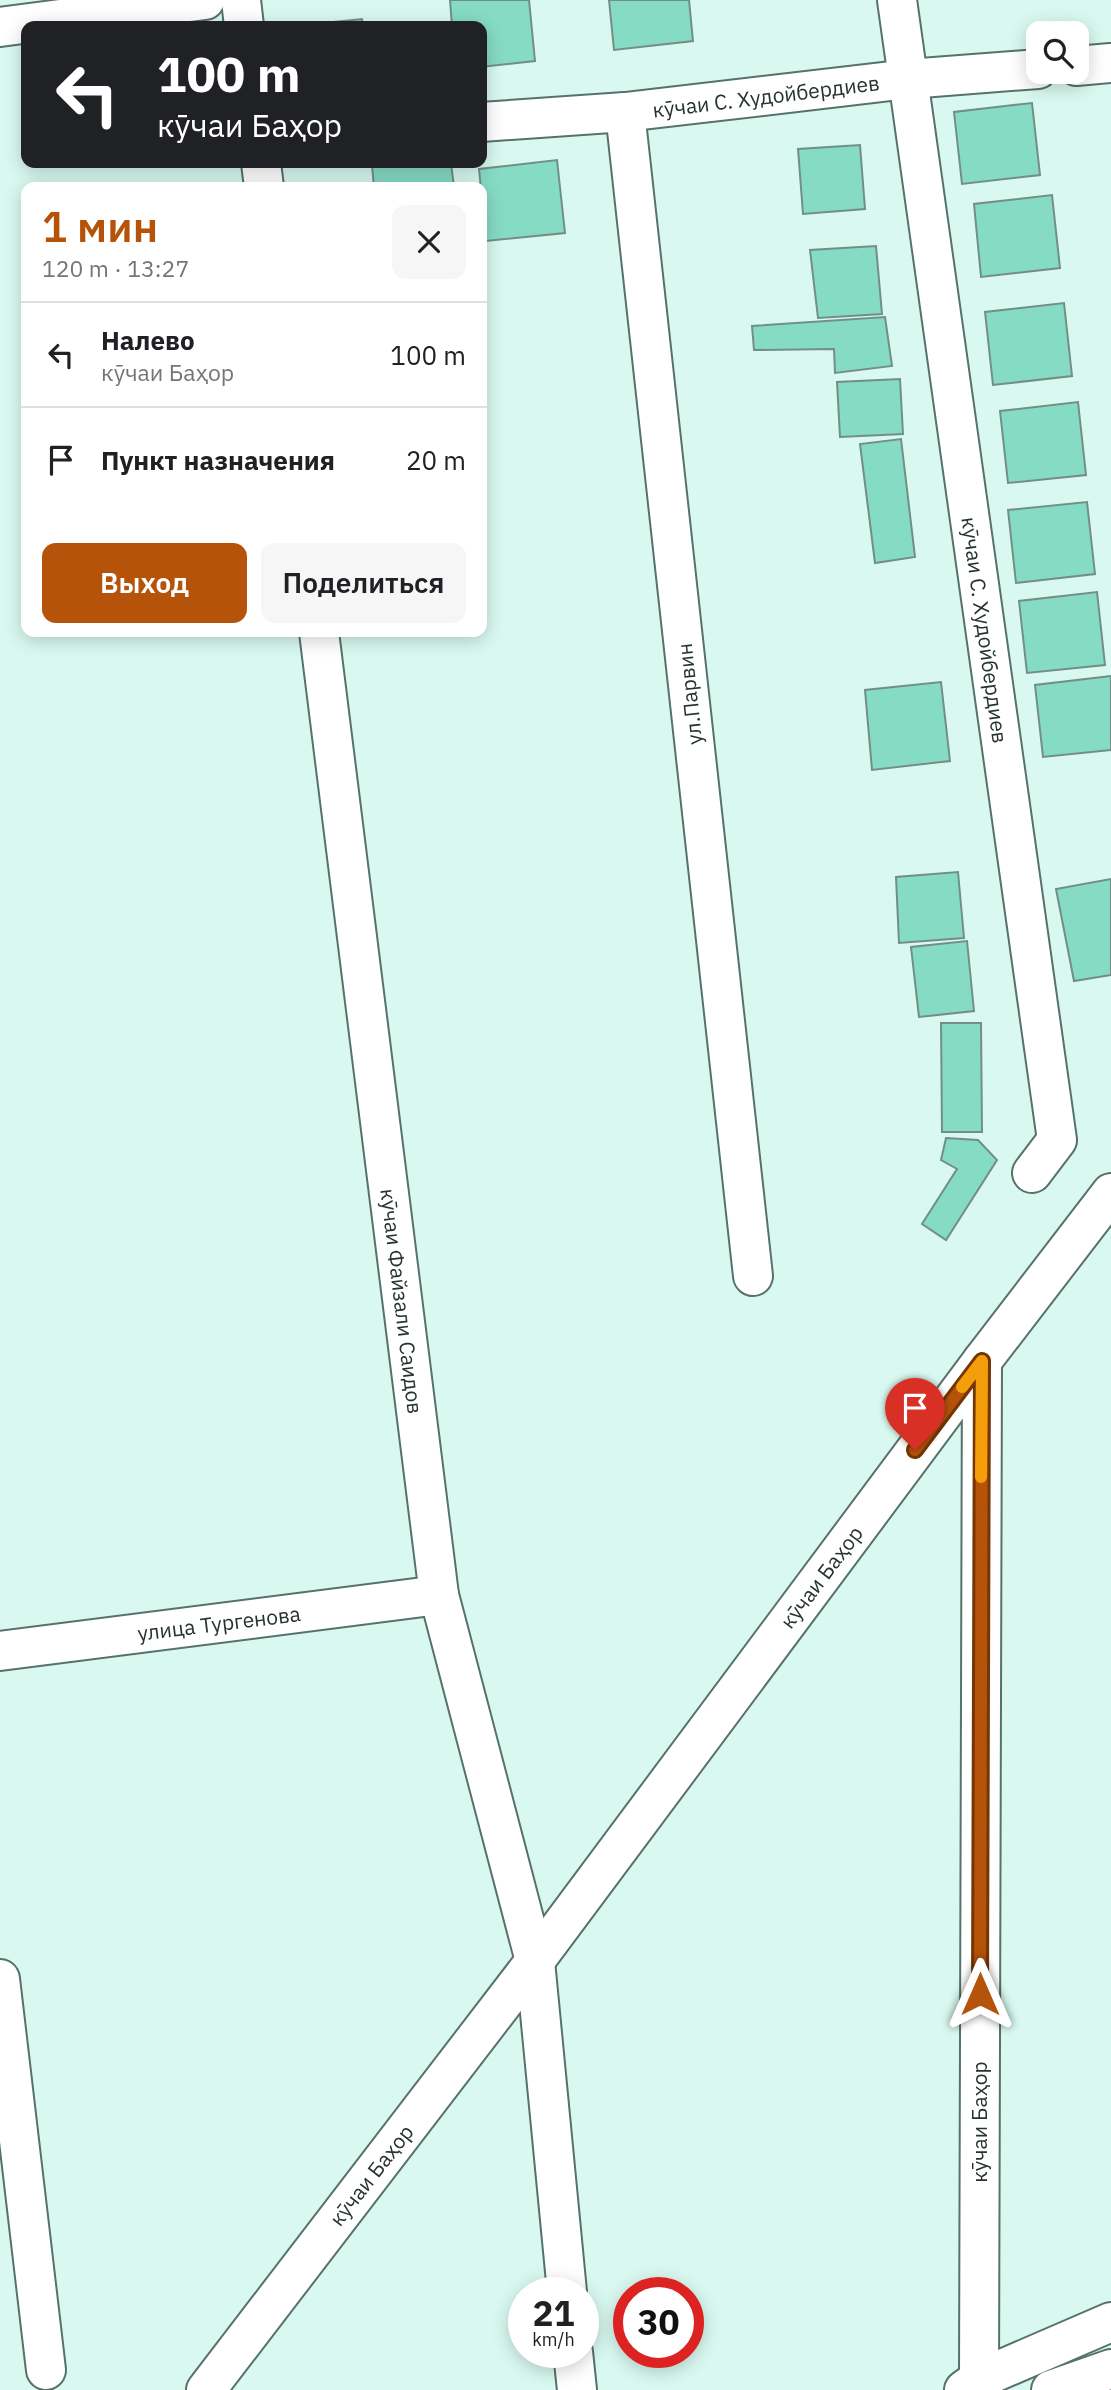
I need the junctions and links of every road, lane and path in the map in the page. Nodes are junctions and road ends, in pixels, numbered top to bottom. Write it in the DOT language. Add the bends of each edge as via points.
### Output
graph roads {
  1 [pos="205,0"];
  2 [pos="241,0"];
  3 [pos="897,0"];
  4 [pos="46,21"];
  5 [pos="243,21"];
  6 [pos="21,24"];
  7 [pos="0,27"];
  8 [pos="1111,63"];
  9 [pos="1089,65"];
  10 [pos="1026,70"];
  11 [pos="908,79"];
  12 [pos="625,112"];
  13 [pos="487,122"];
  14 [pos="320,637"];
  15 [pos="1032,1173"];
  16 [pos="1111,1193"];
  17 [pos="753,1276"];
  18 [pos="982,1361"];
  19 [pos="439,1595"];
  20 [pos="0,1651"];
  21 [pos="535,1961"];
  22 [pos="0,1979"];
  23 [pos="566,2277"];
  24 [pos="1111,2322"];
  25 [pos="575,2368"];
  26 [pos="1111,2369"];
  27 [pos="46,2370"];
  28 [pos="972,2385"];
  29 [pos="206,2390"];
  30 [pos="577,2390"];
  31 [pos="1051,2390"];
  1 -- 4 [label="street"];
  2 -- 5 [label="street"];
  3 -- 11 [label="street, кӯчаи С. Худойбердиев"];
  6 -- 7 [label="street"];
  8 -- 9 [label="street"];
  10 -- 11 [label="street, кӯчаи С. Худойбердиев"];
  11 -- 12 [label="street, кӯчаи С. Худойбердиев"];
  11 -- 15 [label="street, кӯчаи С. Худойбердиев" via="1057,1140"];
  12 -- 13 [label="street, кӯчаи С. Худойбердиев"];
  12 -- 17 [label="street, ул.Парвин"];
  14 -- 19 [label="street, кӯчаи Файзали Саидов"];
  16 -- 18 [label="street, кӯчаи Баҳор"];
  18 -- 21 [label="street, кӯчаи Баҳор"];
  18 -- 28 [label="street, кӯчаи Баҳор"];
  19 -- 20 [label="street, улица Тургенова"];
  19 -- 21 [label="street, кӯчаи Файзали Саидов"];
  21 -- 23 [label="street"];
  21 -- 29 [label="street, кӯчаи Баҳор"];
  22 -- 27 [label="street"];
  24 -- 28 [label="street, кӯчаи Баҳор"];
  25 -- 30 [label="street"];
  26 -- 31 [label="street"];
}
